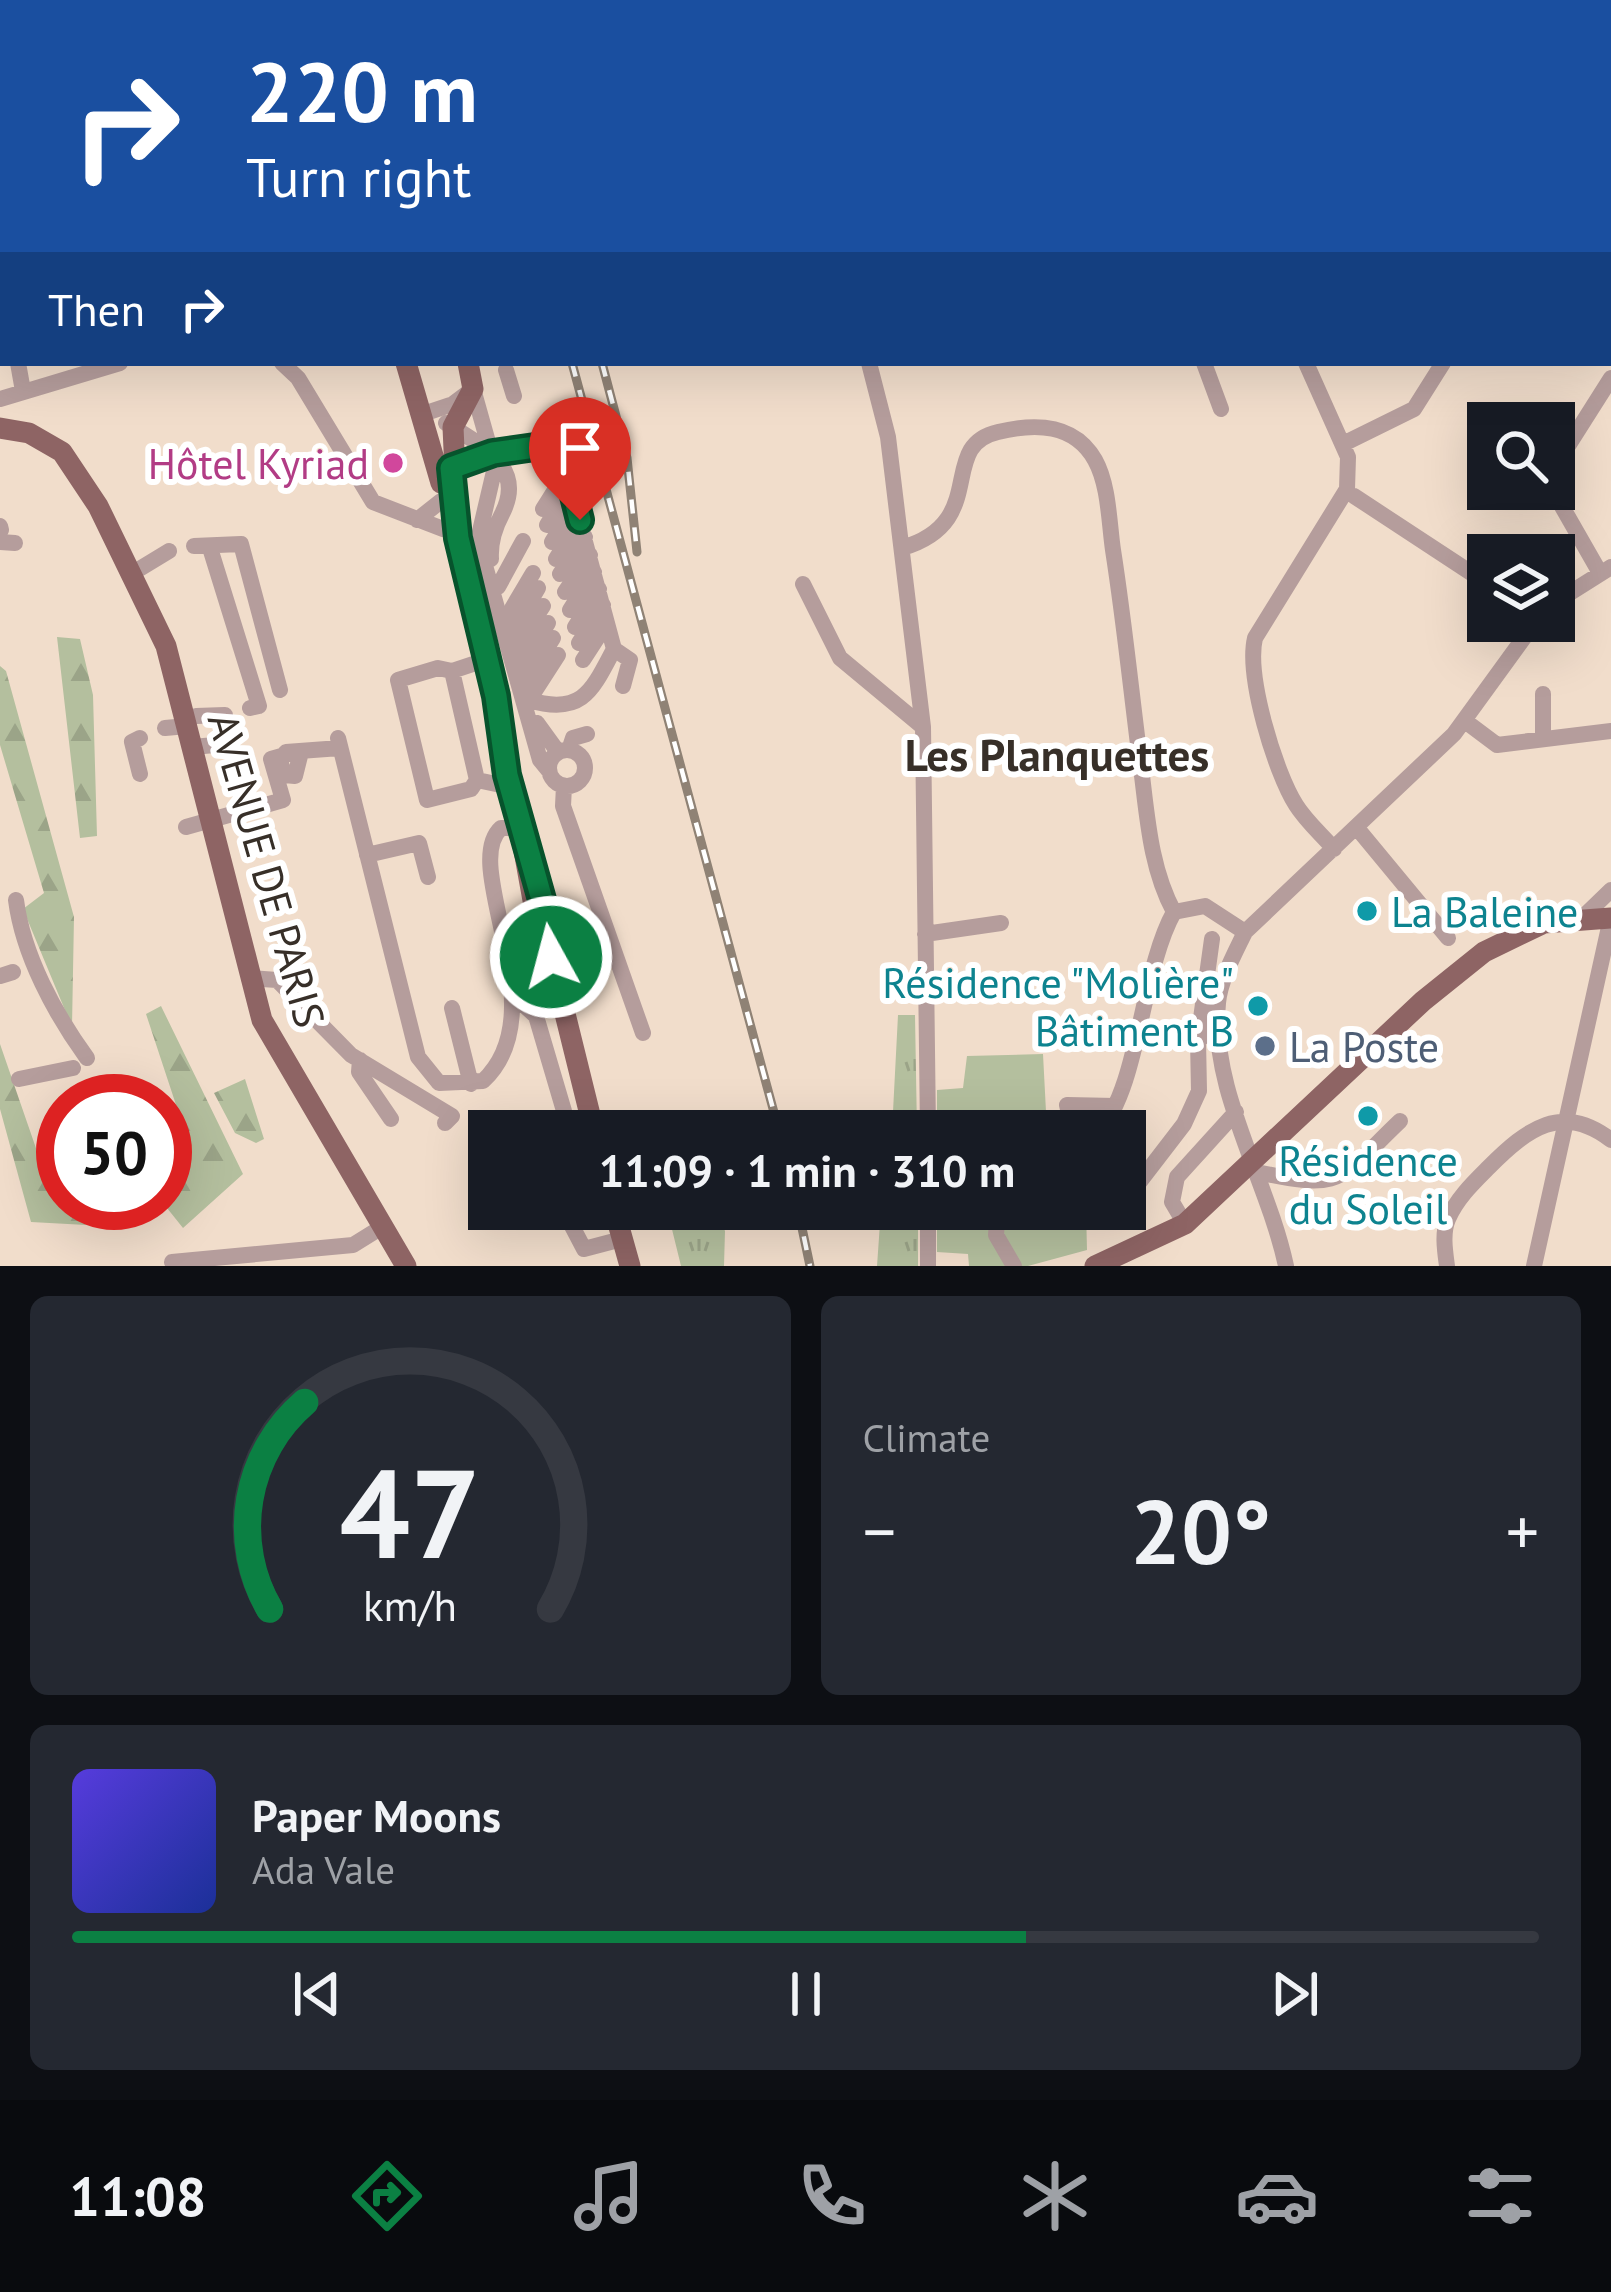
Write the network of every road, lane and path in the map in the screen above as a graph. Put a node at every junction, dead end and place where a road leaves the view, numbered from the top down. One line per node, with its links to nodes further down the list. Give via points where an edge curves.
1 (19, 366): 13 (street)
2 (101, 366): 13 (street)
3 (285, 366): 27 (street, via 373,502)
4 (407, 366): 16 (main road)
5 (469, 366): 12 (main road)
6 (870, 366): 29 (street)
7 (1205, 366): 17 (street)
8 (1307, 366): 21 (street)
9 (1441, 366): 21 (street, via 1414,409)
10 (506, 370): 14 (street)
11 (1611, 379): 20 (street)
12 (473, 389): 16 (street, via 453,404); 19 (main road); 22 (street)
13 (23, 392): 15 (street)
14 (514, 396)
15 (0, 399)
16 (424, 409): 19 (street); 25 (main road)
17 (1221, 409)
18 (0, 428): 49 (main road, AVENUE DE PARIS, via 46,441 82,475 153,627)
19 (453, 428): 22 (street); 23 (main road)
20 (1575, 435)
21 (1343, 444): 67 (street, via 1348,489 1252,650 1276,763 1296,805)
22 (496, 454): 23 (street); 31 (street, via 549,445 561,453); 39 (street, via 510,490 490,554); 56 (street, via 481,531 484,562 540,760)
23 (451, 468): 59 (main road)
24 (1354, 496): 33 (street)
25 (441, 501): 27 (street); 28 (main road)
26 (1566, 510): 34 (street)
27 (417, 520): 28 (street)
28 (443, 529): 41 (main road)
29 (902, 548): 48 (street); 72 (street, via 951,522 969,452 981,438 1047,425 1073,436 1096,462 1148,820 1161,888)
30 (169, 551): 32 (street)
31 (592, 562): 37 (street); 37 (street); 37 (street); 37 (street); 37 (street); 37 (street); 39 (street, via 582,698 554,707); 42 (street, via 630,660)
32 (141, 568)
33 (1467, 569)
34 (1605, 570): 36 (street)
35 (803, 584): 48 (street, via 840,658)
36 (1575, 589)
37 (565, 593)
38 (540, 597): 39 (street); 39 (street); 39 (street); 39 (street)
39 (514, 642): 55 (street, via 540,732)
40 (1521, 642): 47 (street)
41 (463, 668): 58 (street); 58 (street, via 398,680 427,800); 59 (main road)
42 (623, 686)
43 (280, 690): 45 (street, via 241,544 202,546 259,706)
44 (1544, 694): 52 (street)
45 (250, 708)
46 (226, 715): 49 (street)
47 (1466, 721): 52 (street, via 1497,746); 65 (street)
48 (923, 727): 77 (street)
49 (185, 729): 54 (street); 63 (main road, AVENUE DE PARIS)
50 (1611, 731): 52 (street)
51 (586, 734): 55 (street)
52 (1543, 737)
53 (140, 738): 57 (street, via 132,742)
54 (224, 741)
55 (564, 751): 56 (street); 60 (street, via 580,755 585,771)
56 (550, 771): 60 (street)
57 (140, 774)
58 (477, 780): 59 (street)
59 (508, 781): 66 (main road)
60 (564, 786): 84 (street, via 563,806)
61 (269, 804): 68 (street, via 283,800 271,759 292,752 300,756 295,776 284,775 280,760 286,752 339,743)
62 (243, 811): 63 (street)
63 (211, 818): 64 (street); 80 (main road, AVENUE DE PARIS)
64 (186, 827)
65 (1357, 828): 67 (street); 78 (street)
66 (521, 835): 81 (street, via 501,828 492,836 487,884); 91 (main road, via 544,900)
67 (1334, 849): 76 (street)
68 (367, 855): 69 (street, via 419,842); 88 (street, via 418,1057 439,1083)
69 (428, 878)
70 (1611, 890): 73 (street)
71 (16, 901): 87 (street, via 80,1063)
72 (1174, 911): 76 (street, via 1205,906); 89 (street, via 1157,942)
73 (1582, 918): 74 (main road); 101 (main road, via 1544,923 1484,952)
74 (1611, 918): 97 (street)
75 (1001, 922): 77 (street)
76 (1245, 932): 83 (street, via 1218,1000)
77 (925, 934): 92 (street)
78 (1448, 938)
79 (1212, 939): 85 (street)
80 (262, 981): 86 (street, via 277,980); 104 (main road, AVENUE DE PARIS, via 280,1059)
81 (514, 996): 88 (street, via 500,1063); 90 (street, via 536,1016)
82 (452, 1008): 88 (street)
83 (1219, 1026): 85 (street); 95 (street)
84 (644, 1033)
85 (1198, 1040): 102 (street, via 1199,1090)
86 (360, 1060): 96 (street, via 359,1072); 99 (street, via 452,1116)
87 (19, 1079)
88 (471, 1084)
89 (1115, 1106): 93 (street); 94 (street)
90 (564, 1110)
91 (589, 1110)
92 (928, 1110)
93 (1068, 1110)
94 (1112, 1110)
95 (1236, 1112): 101 (street); 103 (street, via 1177,1177 1172,1202)
96 (391, 1119)
97 (1565, 1120): 100 (street); 117 (street, via 1522,1135 1464,1191 1447,1222); 118 (street)
98 (1400, 1121): 101 (street, via 1343,1175 1315,1184)
99 (445, 1123)
100 (1611, 1141)
101 (1256, 1166): 103 (main road); 116 (street)
102 (1146, 1173)
103 (1185, 1224): 115 (main road)
104 (382, 1227): 110 (street, via 353,1244); 111 (main road, AVENUE DE PARIS)
105 (574, 1230): 109 (street, via 584,1249)
106 (620, 1230): 109 (main road)
107 (928, 1230): 113 (street)
108 (996, 1230): 114 (street)
109 (622, 1239): 112 (main road)
110 (172, 1262)
111 (406, 1266)
112 (630, 1266)
113 (928, 1266)
114 (1014, 1266)
115 (1095, 1266)
116 (1286, 1266)
117 (1447, 1266)
118 (1534, 1266)

